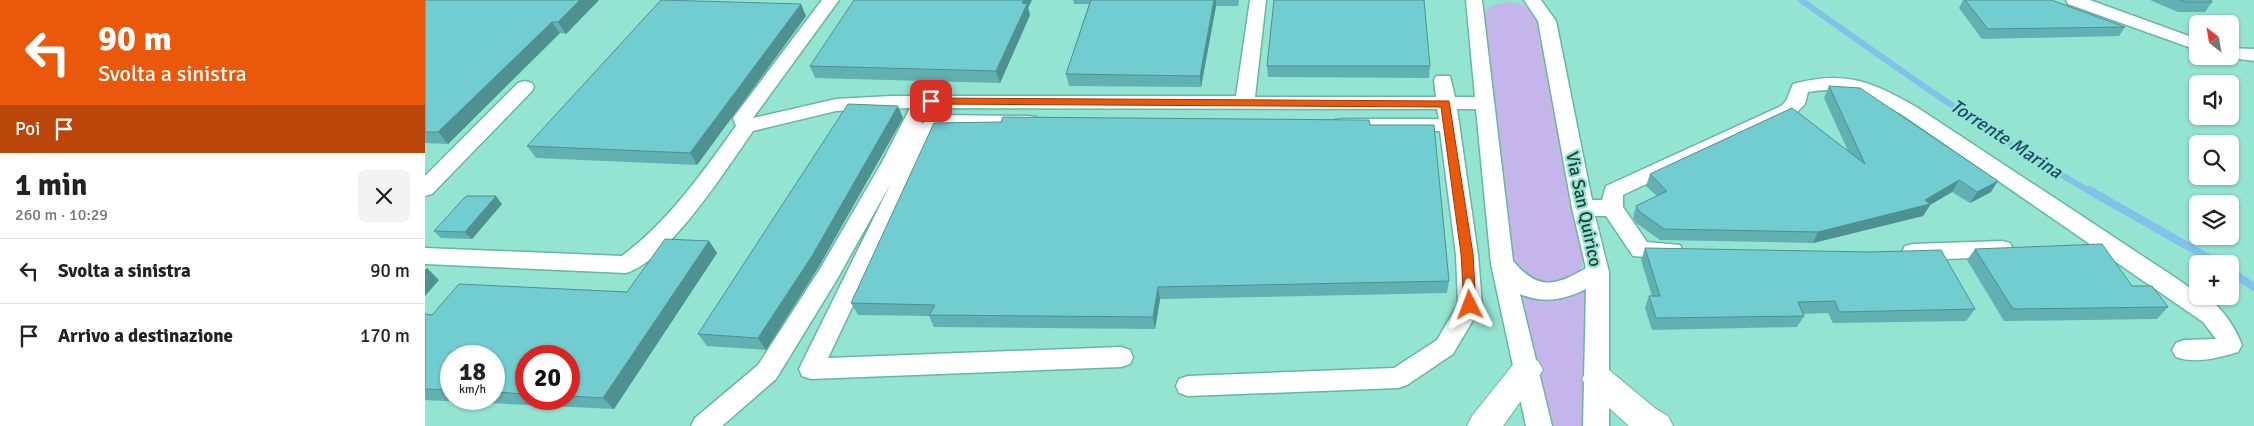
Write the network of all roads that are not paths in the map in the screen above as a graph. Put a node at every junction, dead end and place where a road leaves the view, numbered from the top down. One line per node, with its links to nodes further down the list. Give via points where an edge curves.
1 (831, 0): 17 (street, via 743,118)
2 (1258, 0): 12 (street)
3 (2075, 0): 6 (street)
4 (1531, 1): 19 (street, Via San Quirico, via 1547,21)
5 (1480, 4): 13 (street)
6 (2189, 42)
7 (2239, 54): 8 (street)
8 (2254, 55)
9 (1443, 80): 14 (street)
10 (525, 87): 18 (street)
11 (923, 102): 12 (street); 17 (street, via 836,105); 34 (street, via 828,275 767,372)
12 (1245, 103): 14 (street)
13 (1485, 103): 14 (street); 27 (street)
14 (1447, 114): 16 (street); 33 (street, via 1467,254 1470,305 1445,347 1398,378)
15 (1046, 122): 30 (street, via 939,121 927,129 811,369)
16 (1321, 124)
17 (746, 126): 26 (street, via 675,222 650,248 626,265)
18 (425, 189)
19 (1583, 208): 20 (street); 28 (street, Via San Quirico)
20 (1612, 208): 21 (street, via 1613,191 1788,110 1795,104 1800,88 1813,84 1854,86 1876,92 1911,112); 24 (street, via 1641,250)
21 (2111, 246): 22 (street); 29 (street, via 2211,316 2225,332 2230,345)
22 (2074, 247)
23 (2019, 249): 25 (street)
24 (1689, 251)
25 (1893, 253)
26 (425, 256)
27 (1502, 264): 28 (street, via 1525,286 1543,292 1559,292); 31 (street)
28 (1598, 272): 32 (street, Via San Quirico)
29 (2184, 350)
30 (1121, 358)
31 (1527, 370): 35 (highway); 36 (street)
32 (1598, 379): 37 (street, Via San Quirico); 38 (highway)
33 (1188, 386)
34 (704, 426)
35 (1484, 426)
36 (1539, 426)
37 (1596, 426)
38 (1656, 426)

